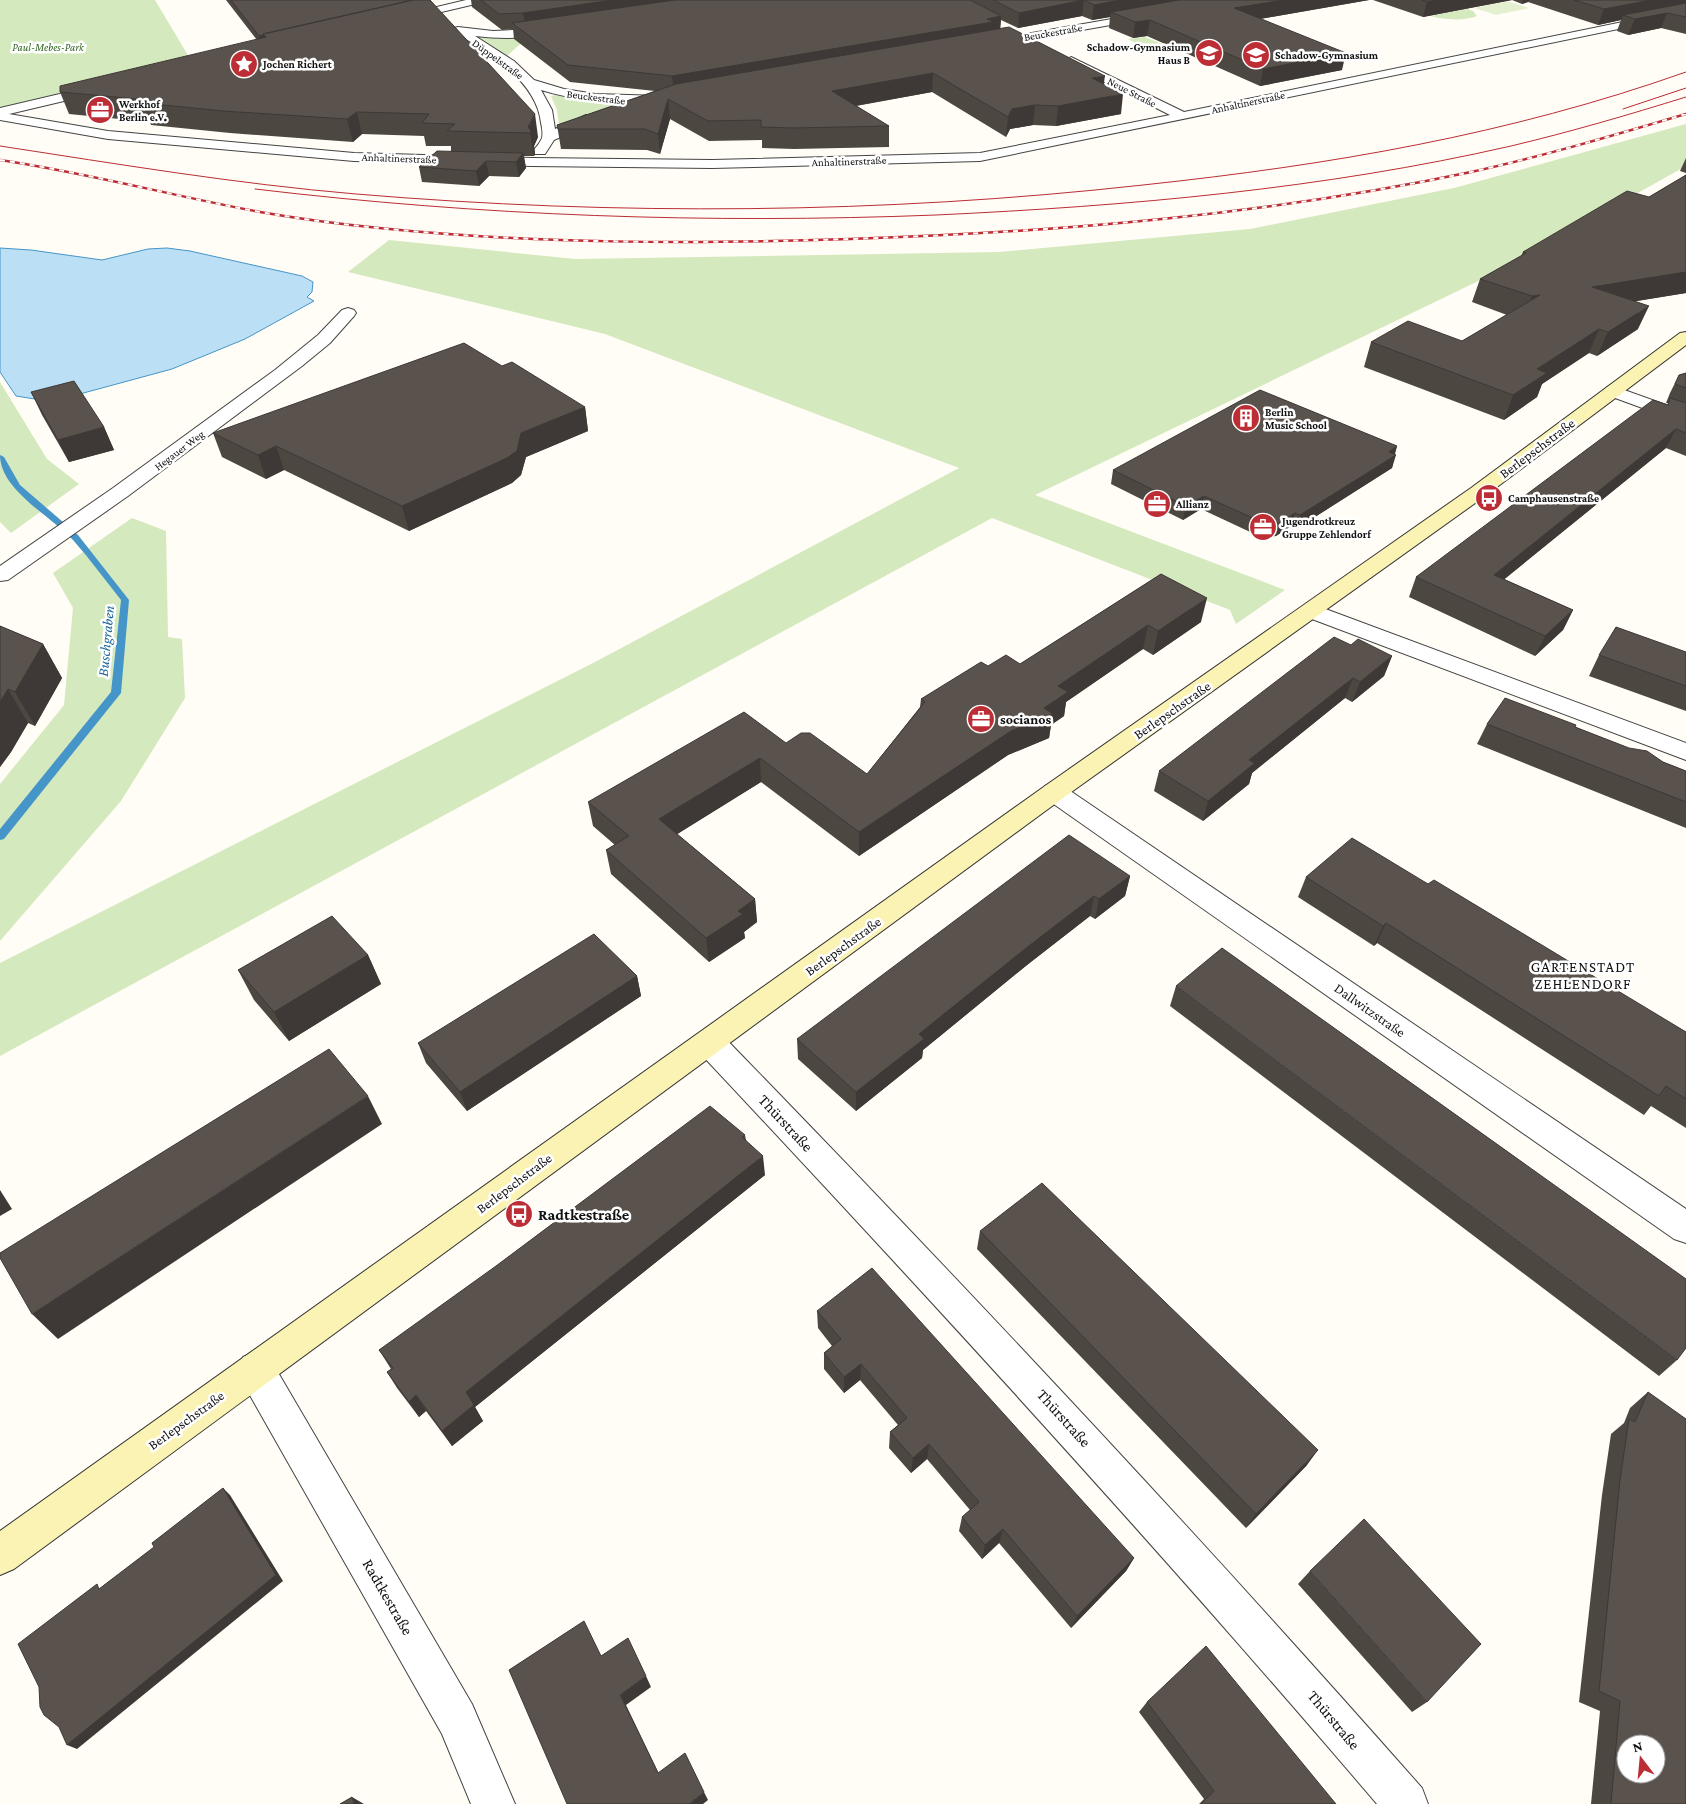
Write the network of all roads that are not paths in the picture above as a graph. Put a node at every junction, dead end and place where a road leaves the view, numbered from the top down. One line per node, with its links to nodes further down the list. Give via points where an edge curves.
1 (480, 0): 3 (street)
2 (422, 4): 3 (street, Düppelstraße)
3 (431, 11): 6 (street); 7 (street, Düppelstraße)
4 (1686, 12): 20 (street, Anhaltinerstraße)
5 (1158, 14): 9 (street, Beuckestraße)
6 (387, 22)
7 (451, 25): 10 (street, via 479,35 561,30); 15 (street, Düppelstraße)
8 (1007, 29): 9 (street)
9 (1024, 37): 11 (street, Beuckestraße); 12 (street)
10 (529, 44)
11 (983, 44)
12 (1041, 46)
13 (518, 52): 15 (street)
14 (1057, 54): 20 (street, Neue Straße)
15 (511, 66): 16 (street, Düppelstraße)
16 (532, 83): 21 (street, Düppelstraße, via 544,107); 21 (street, Beuckestraße, via 559,93 599,99 634,102 667,99 604,114)
17 (112, 86): 18 (street)
18 (0, 112)
19 (0, 116): 22 (street, Anhaltinerstraße, via 108,135 198,144 354,156)
20 (1181, 116): 22 (street, Anhaltinerstraße, via 980,156 762,164)
21 (549, 137): 22 (street)
22 (532, 162)
23 (348, 313): 27 (street, Hegauer Weg, via 296,362 96,511)
24 (1686, 337): 25 (street, Berlepschstraße)
25 (1613, 391): 26 (street); 28 (street, Berlepschstraße)
26 (1686, 418)
27 (0, 575)
28 (1312, 611): 29 (street); 30 (street, Berlepschstraße)
29 (1686, 752)
30 (1054, 792): 31 (street, Berlepschstraße); 32 (street, Dallwitzstraße)
31 (710, 1043): 33 (street, Berlepschstraße); 36 (street, Thürstraße, via 1043,1394 1294,1673)
32 (1686, 1228)
33 (256, 1370): 34 (street, Berlepschstraße); 35 (street, Radtkestraße, via 457,1719)
34 (0, 1555)
35 (493, 1804)
36 (1406, 1804)

